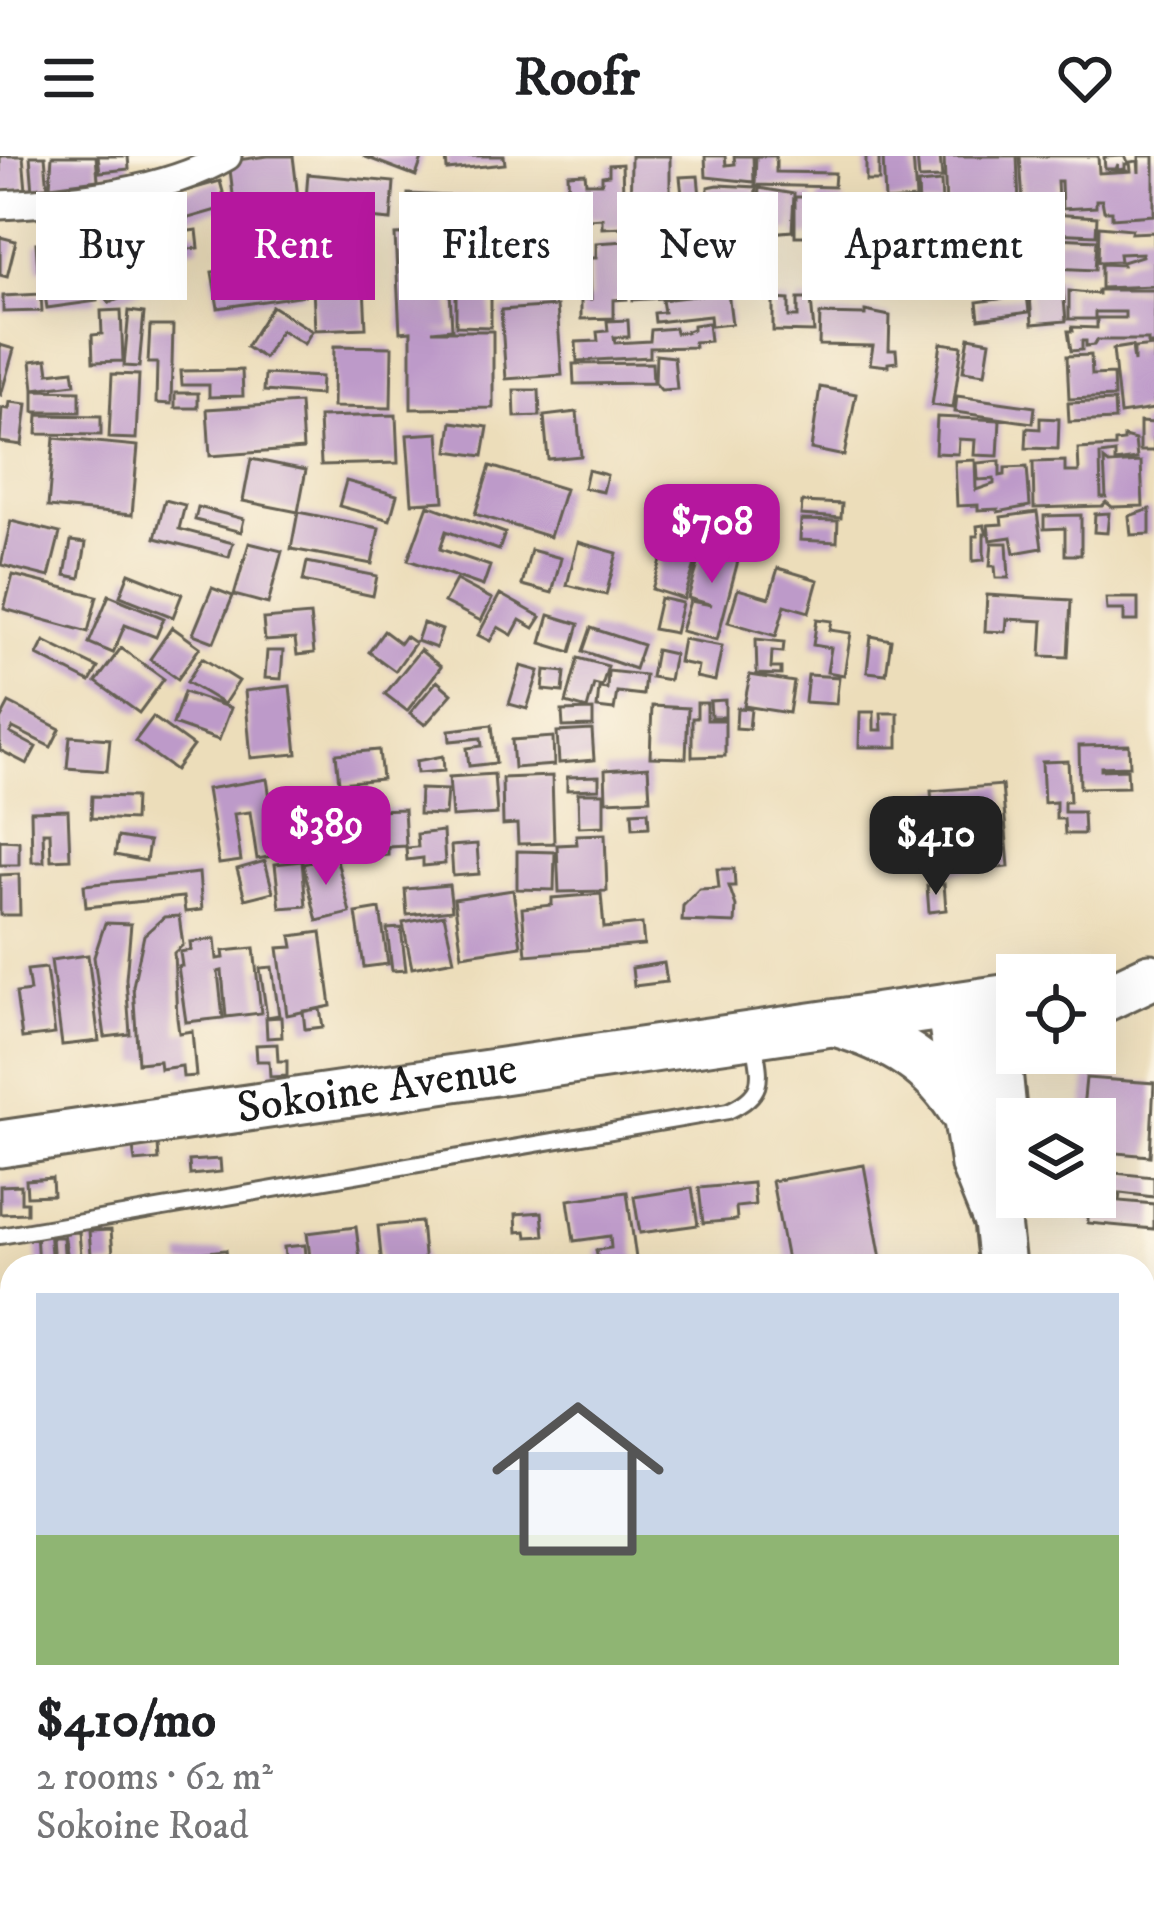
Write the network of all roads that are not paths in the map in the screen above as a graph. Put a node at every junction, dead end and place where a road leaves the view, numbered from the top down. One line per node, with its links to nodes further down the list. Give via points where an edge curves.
1 (227, 156): 2 (street, via 176,178)
2 (0, 205)
3 (1152, 977): 4 (main road); 5 (main road)
4 (1116, 982)
5 (1116, 993)
6 (986, 1001): 7 (main road, Sokoine Avenue); 10 (main road)
7 (835, 1023): 8 (main road, Sokoine Avenue); 10 (main road, via 913,1055)
8 (753, 1034): 11 (main road, Sokoine Avenue); 12 (lane, via 760,1081 750,1101 728,1111)
9 (1018, 1074): 10 (main road)
10 (985, 1114): 13 (main road, via 1008,1160)
11 (0, 1144)
12 (0, 1236)
13 (1000, 1244)

